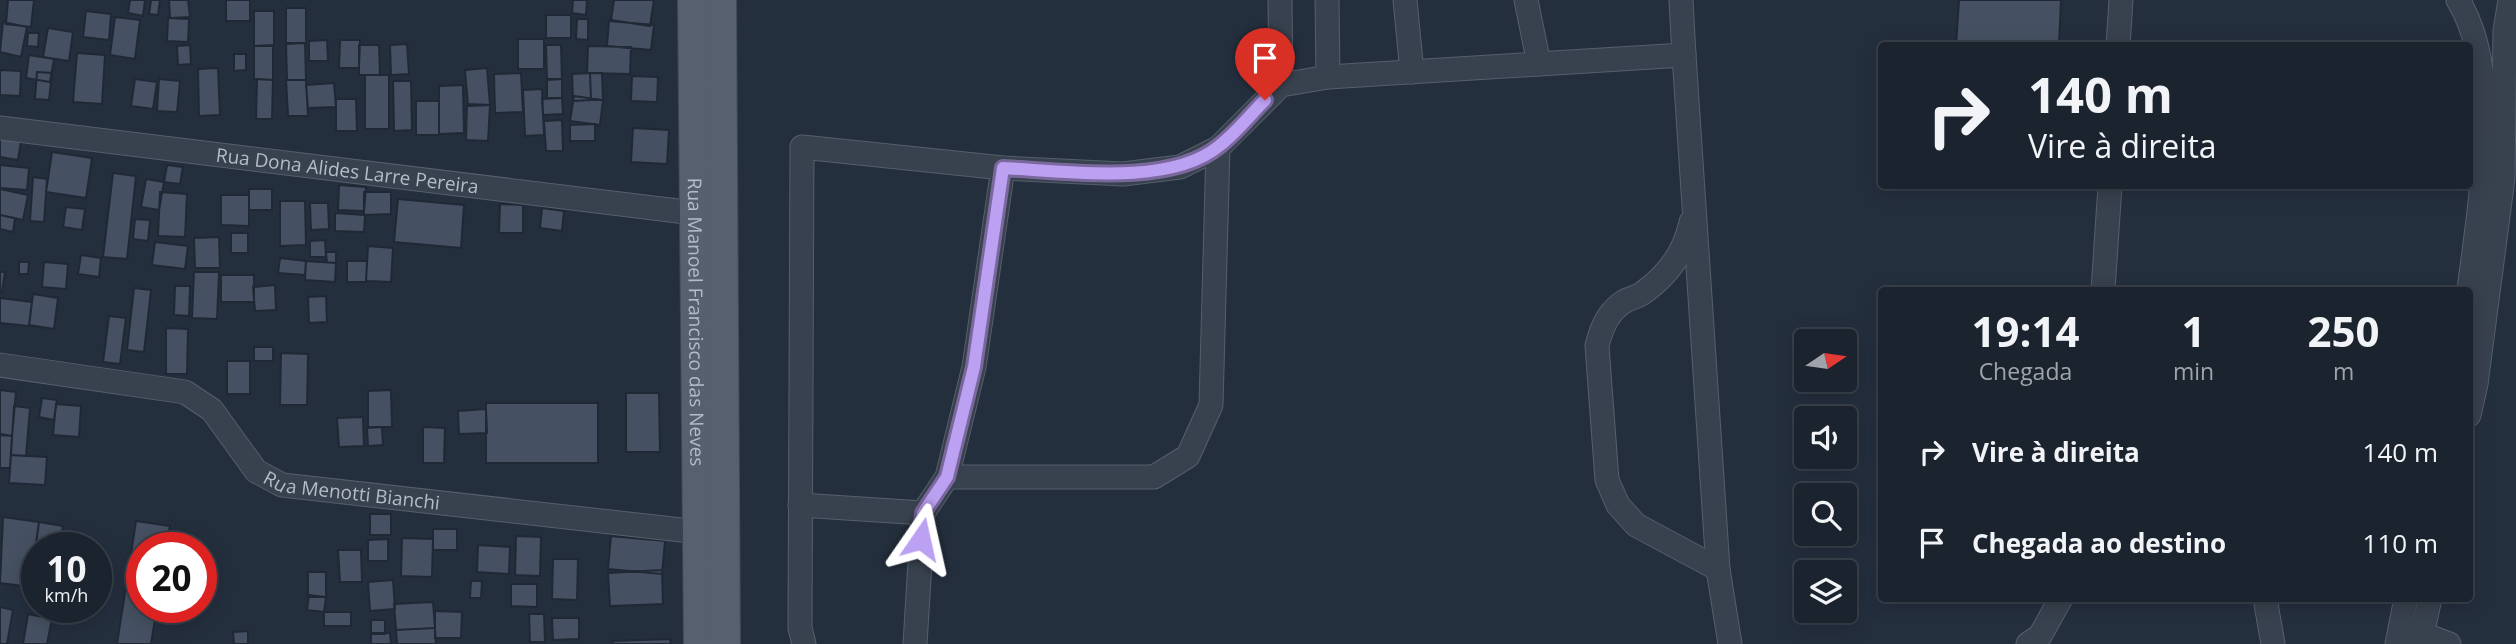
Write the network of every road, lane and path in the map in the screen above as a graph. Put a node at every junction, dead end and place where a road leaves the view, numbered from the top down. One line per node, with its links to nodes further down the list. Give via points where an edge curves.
1 (693, 0): 22 (main road, Rua Manoel Francisco das Neves)
2 (721, 0): 38 (main road, Rua Manoel Francisco das Neves)
3 (1280, 0): 16 (street)
4 (1327, 0): 15 (street)
5 (1405, 0): 14 (street)
6 (1526, 0): 13 (street)
7 (1681, 0): 12 (street)
8 (2121, 0): 11 (street)
9 (2458, 0): 24 (street, via 2478,45 2484,86 2482,176)
10 (2510, 0): 26 (street, via 2505,31 2503,178)
11 (2118, 42)
12 (1684, 55): 13 (street); 21 (street)
13 (1539, 64): 14 (street)
14 (1412, 72): 15 (street)
15 (1328, 77): 16 (street)
16 (1281, 85): 18 (street)
17 (0, 128): 22 (street, Rua Dona Alides Larre Pereira)
18 (1218, 148): 19 (street, via 1180,167 1123,174); 27 (street, via 1211,405 1188,456 1154,477)
19 (1003, 168): 27 (street, via 974,367); 28 (street, via 802,147)
20 (2110, 189): 23 (street)
21 (1695, 207): 31 (street); 31 (street, via 1687,241 1669,271 1610,314 1597,346 1607,480 1618,505 1636,525)
22 (694, 213): 30 (main road, Rua Manoel Francisco das Neves)
23 (2103, 287)
24 (2469, 287)
25 (0, 365): 30 (street, Rua Menotti Bianchi, via 185,392 212,410 256,471 282,485)
26 (2473, 397)
27 (947, 477): 29 (street)
28 (800, 505): 29 (street); 39 (street, via 800,628)
29 (923, 513): 40 (street)
30 (699, 532): 37 (main road, Rua Manoel Francisco das Neves)
31 (1718, 569): 41 (street)
32 (2059, 602): 42 (street, via 2040,636)
33 (2405, 602): 44 (street)
34 (2429, 602): 36 (street)
35 (2266, 604): 43 (street)
36 (2421, 639): 45 (street)
37 (699, 644)
38 (725, 644)
39 (804, 644)
40 (915, 644)
41 (1730, 644)
42 (2028, 644)
43 (2273, 644)
44 (2397, 644)
45 (2449, 644)

